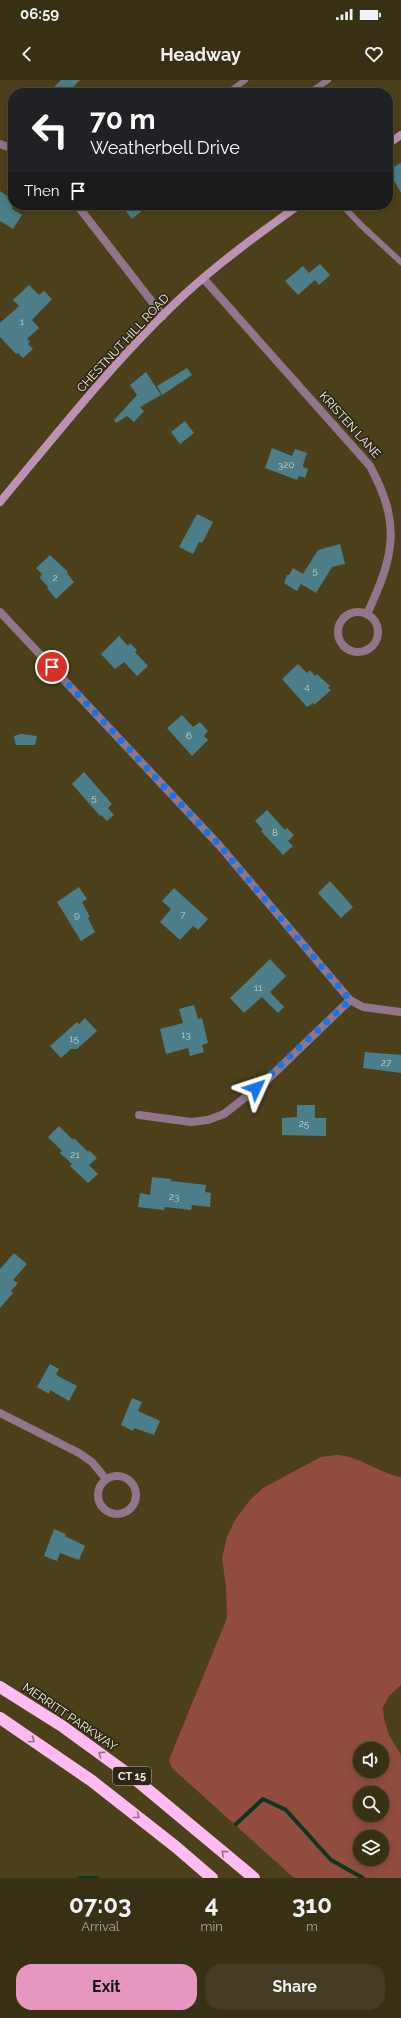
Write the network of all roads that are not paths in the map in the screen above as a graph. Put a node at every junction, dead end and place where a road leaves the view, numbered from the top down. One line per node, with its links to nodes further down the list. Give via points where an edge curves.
1 (246, 80): 3 (lane)
2 (328, 80): 4 (lane)
3 (235, 88)
4 (316, 88)
5 (81, 210): 10 (street)
6 (290, 210): 9 (main road, CHESTNUT HILL ROAD)
7 (347, 210): 8 (lane)
8 (401, 262)
9 (203, 278): 10 (main road, CHESTNUT HILL ROAD); 12 (street, KRISTEN LANE, via 383,480)
10 (163, 316): 11 (main road, CHESTNUT HILL ROAD, via 129,350)
11 (0, 502)
12 (396, 508)
13 (399, 534): 15 (street, via 398,546 391,565)
14 (0, 612): 16 (street, via 219,845)
15 (367, 614): 15 (street, via 353,612 339,627 340,641 350,650 357,652 370,648 378,637 376,623)
16 (350, 1000): 17 (street, via 364,1007); 18 (street, via 265,1082 224,1114 208,1120 191,1122)
17 (401, 1012)
18 (139, 1115)
19 (0, 1413): 20 (street, via 79,1453 92,1462)
20 (106, 1479): 20 (street, via 118,1476 130,1480 136,1492 134,1504 130,1509 118,1514 106,1511 102,1507 97,1495 98,1488)
21 (0, 1687): 24 (highway, MERRITT PARKWAY / CT 15, one-way to 21, via 135,1779 62,1726)
22 (0, 1718): 23 (highway, CT 15, one-way to 23, via 92,1781)
23 (212, 1878)
24 (254, 1878)

